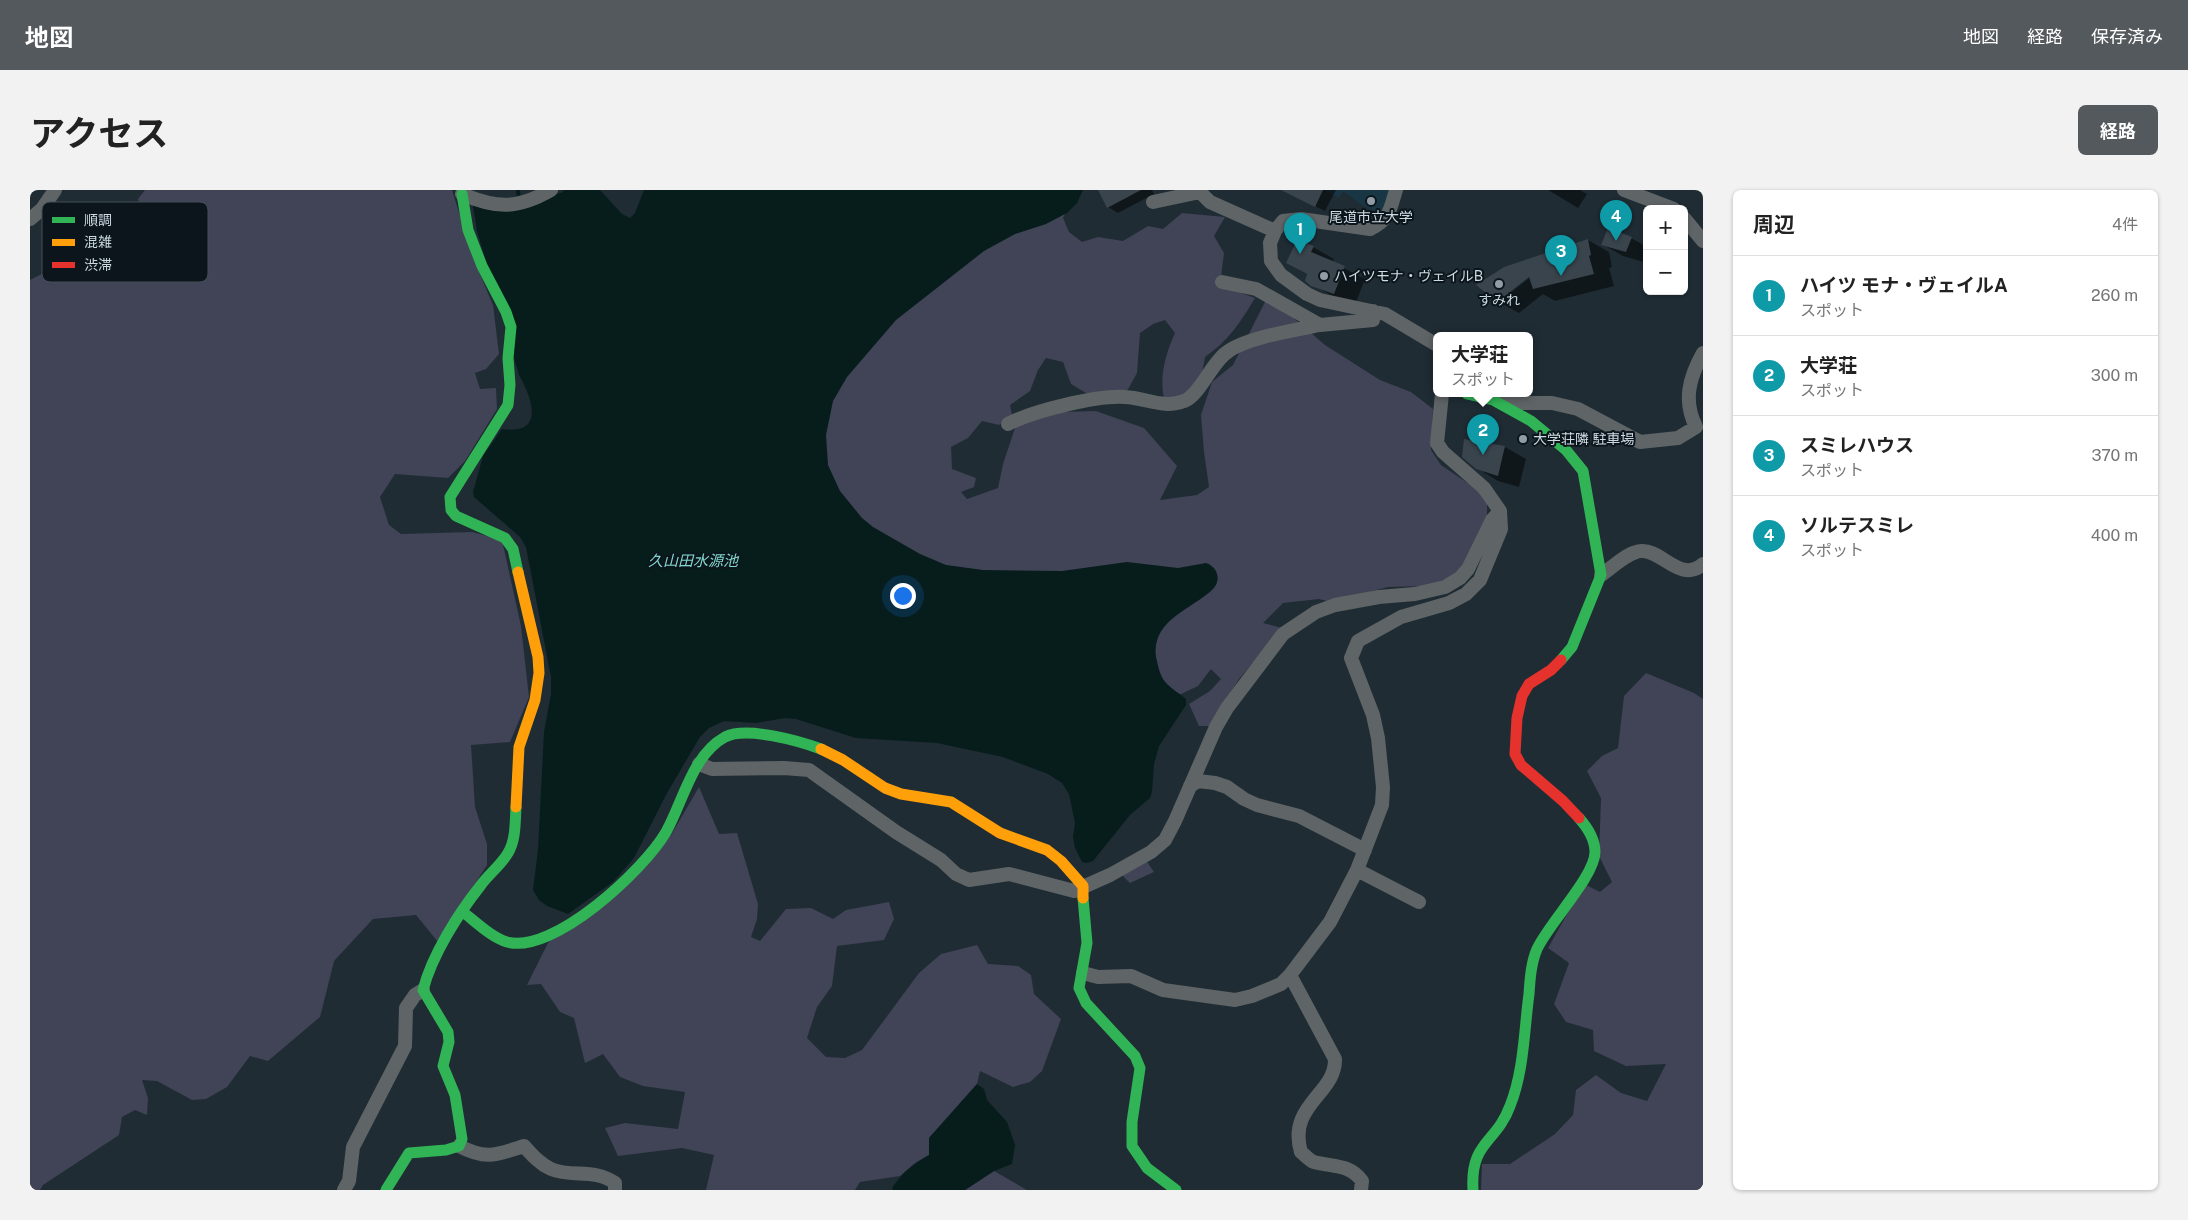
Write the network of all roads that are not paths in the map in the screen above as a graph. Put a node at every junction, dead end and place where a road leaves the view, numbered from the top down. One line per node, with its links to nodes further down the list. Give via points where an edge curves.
1 (55, 190): 6 (street)
2 (551, 190): 5 (street, via 532,201 514,206 486,203)
3 (1396, 190): 12 (street, via 1386,219 1370,228 1290,219 1279,224)
4 (1624, 190): 8 (street)
5 (465, 196): 33 (street, via 472,239 511,326 510,385 508,405 450,497 451,510 456,516 505,538 513,549 539,673 536,700 519,747 515,830 509,852)
6 (47, 202)
7 (1153, 202): 12 (street, via 1200,192 1210,202)
8 (1665, 205)
9 (42, 209): 10 (street)
10 (30, 219)
11 (1688, 223): 13 (street)
12 (1275, 231): 15 (street, via 1270,244 1271,261 1281,275 1320,300)
13 (1703, 241)
14 (1222, 282): 16 (street, via 1256,290)
15 (1373, 311): 16 (street, via 1373,320); 17 (street, via 1385,314)
16 (1320, 325): 22 (street, via 1235,346 1217,360 1187,401 1169,405 1126,396 1104,398 1026,415)
17 (1433, 343)
18 (1703, 353): 23 (street, via 1693,371 1689,392 1689,413)
19 (1442, 397): 24 (street, via 1437,443 1484,488)
20 (1480, 397): 21 (street)
21 (1493, 400): 23 (street, via 1552,403 1578,409 1640,442 1678,438); 26 (street, via 1525,418 1568,451 1583,471)
22 (1008, 424)
23 (1699, 429)
24 (1500, 511): 28 (street, via 1492,520 1468,569 1445,587 1335,605 1316,612 1282,634 1227,708); 29 (street, via 1501,529 1480,580 1466,594 1400,617 1358,641 1351,658 1378,738 1383,787 1382,805)
25 (1703, 564): 26 (street, via 1699,568 1673,567 1649,552 1641,551 1629,555)
26 (1601, 576): 43 (street, via 1572,647 1552,670 1529,684 1522,696 1517,718 1516,754 1521,765 1576,814 1595,847 1593,862 1537,951 1520,1080 1509,1110 1472,1162)
27 (698, 764): 31 (street, via 712,768 809,770 969,880 1009,874 1074,891); 31 (street, via 712,746 725,737 741,733 825,750 894,792 950,801 1001,833 1048,850); 33 (street, via 664,836 640,865 581,918 543,940 525,945 508,942)
28 (1190, 786): 29 (street, via 1198,781 1227,787 1257,805 1299,816); 31 (street, via 1165,840 1152,852)
29 (1365, 850): 30 (street)
30 (1357, 870): 32 (street); 35 (street, via 1330,922)
31 (1083, 886): 34 (street, via 1087,939)
32 (1420, 902)
33 (463, 912): 36 (street, via 428,971)
34 (1083, 973): 35 (street, via 1098,977 1131,976 1163,990 1235,1000 1281,984); 41 (street, via 1079,988 1086,1003 1129,1048 1140,1068 1132,1146 1147,1168)
35 (1290, 975): 42 (street, via 1335,1059 1336,1068 1303,1113 1298,1130 1300,1152 1313,1161 1356,1173 1362,1181)
36 (424, 990): 37 (street, via 448,1032 450,1042 443,1066 455,1095 462,1139); 38 (street, via 414,995 406,1008 405,1046 353,1147 349,1181)
37 (459, 1146): 39 (street, via 446,1152 409,1153); 40 (street, via 475,1154 491,1156 524,1146 535,1159 552,1169 604,1175 615,1183)
38 (344, 1190)
39 (386, 1190)
40 (615, 1190)
41 (1176, 1190)
42 (1361, 1190)
43 (1473, 1190)

